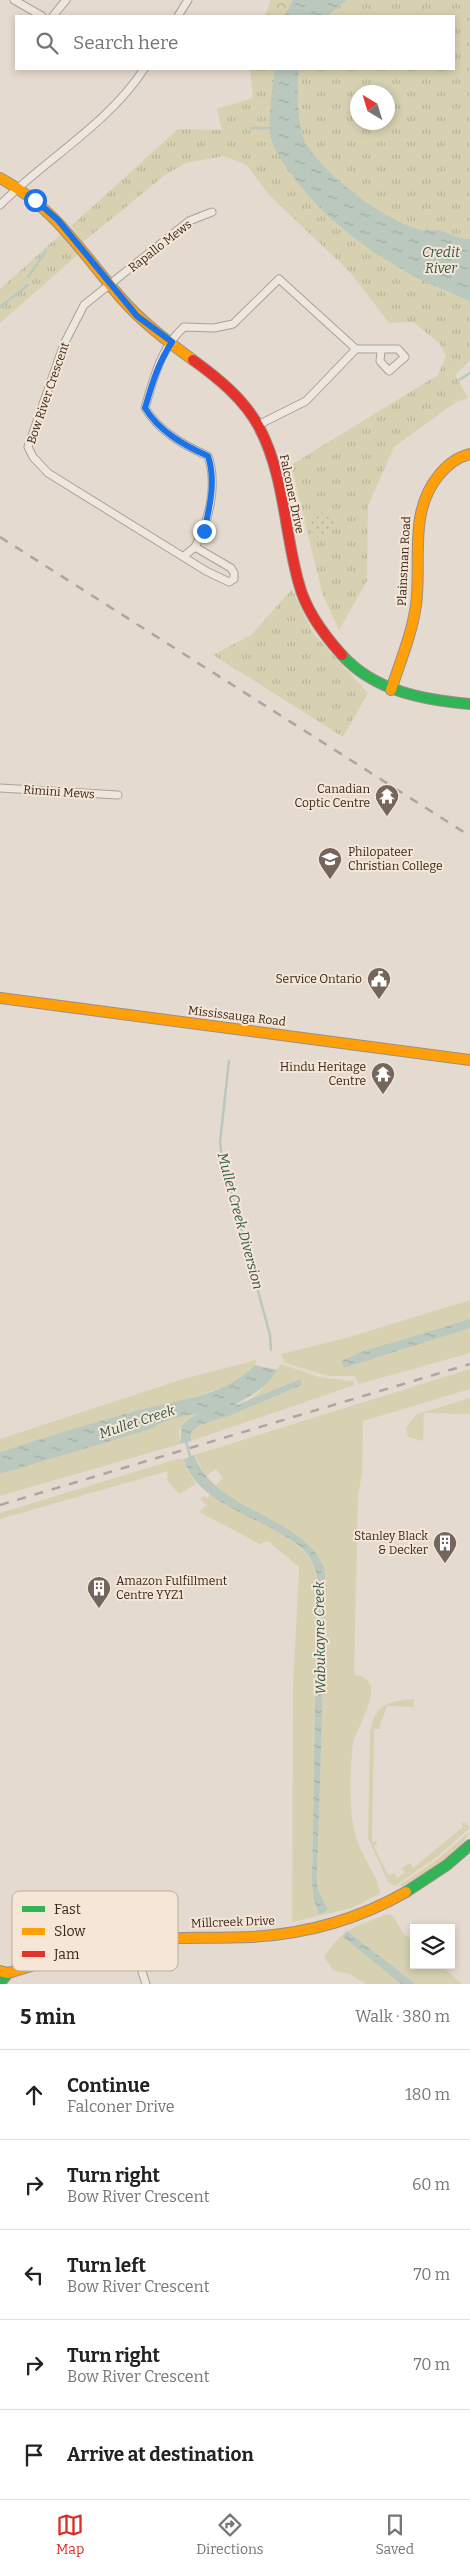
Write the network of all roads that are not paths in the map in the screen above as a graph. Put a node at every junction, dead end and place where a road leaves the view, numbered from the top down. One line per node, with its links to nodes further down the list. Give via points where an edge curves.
1 (14, 0): 4 (street)
2 (66, 0): 5 (street)
3 (188, 0): 6 (street)
4 (40, 15)
5 (54, 15)
6 (179, 15)
7 (143, 70): 9 (street, via 108,112)
8 (0, 178): 9 (street, Falconer Drive)
9 (18, 187): 10 (street); 12 (street, Falconer Drive, via 58,220)
10 (0, 205)
11 (212, 212): 12 (street, Rapallo Mews, via 189,221)
12 (111, 285): 13 (street, Falconer Drive, via 137,316); 19 (street, Bow River Crescent, via 84,305 77,315 28,447 32,457 48,473)
13 (172, 342): 14 (street, via 184,327 214,328 233,324 279,279); 16 (street, Falconer Drive, via 223,381); 18 (street, via 162,356 145,408 154,422 188,448 208,456 212,468 211,496 204,531)
14 (356, 349): 15 (street); 16 (street, via 306,401)
15 (382, 351)
16 (258, 425): 20 (street, Falconer Drive, via 276,472 294,564 306,605 341,656 373,681)
17 (470, 454): 20 (street, Plainsman Road, via 449,464 433,479 424,494 419,510 416,605)
18 (195, 547): 19 (street); 19 (street, Bow River Crescent, via 231,568 234,579 229,582 222,580)
19 (184, 556)
20 (391, 690): 21 (street, Falconer Drive, via 432,702)
21 (470, 704)
22 (0, 788): 23 (street, Rimini Mews)
23 (118, 795)
24 (0, 998): 25 (street, Mississauga Road)
25 (470, 1060)
26 (470, 1845): 27 (street, Millcreek Drive, via 412,1890 370,1911 331,1924 251,1937)
27 (178, 1937)
28 (142, 1971): 31 (street)
29 (4, 1972): 30 (street, Millcreek Drive)
30 (0, 1983)
31 (146, 1984)

